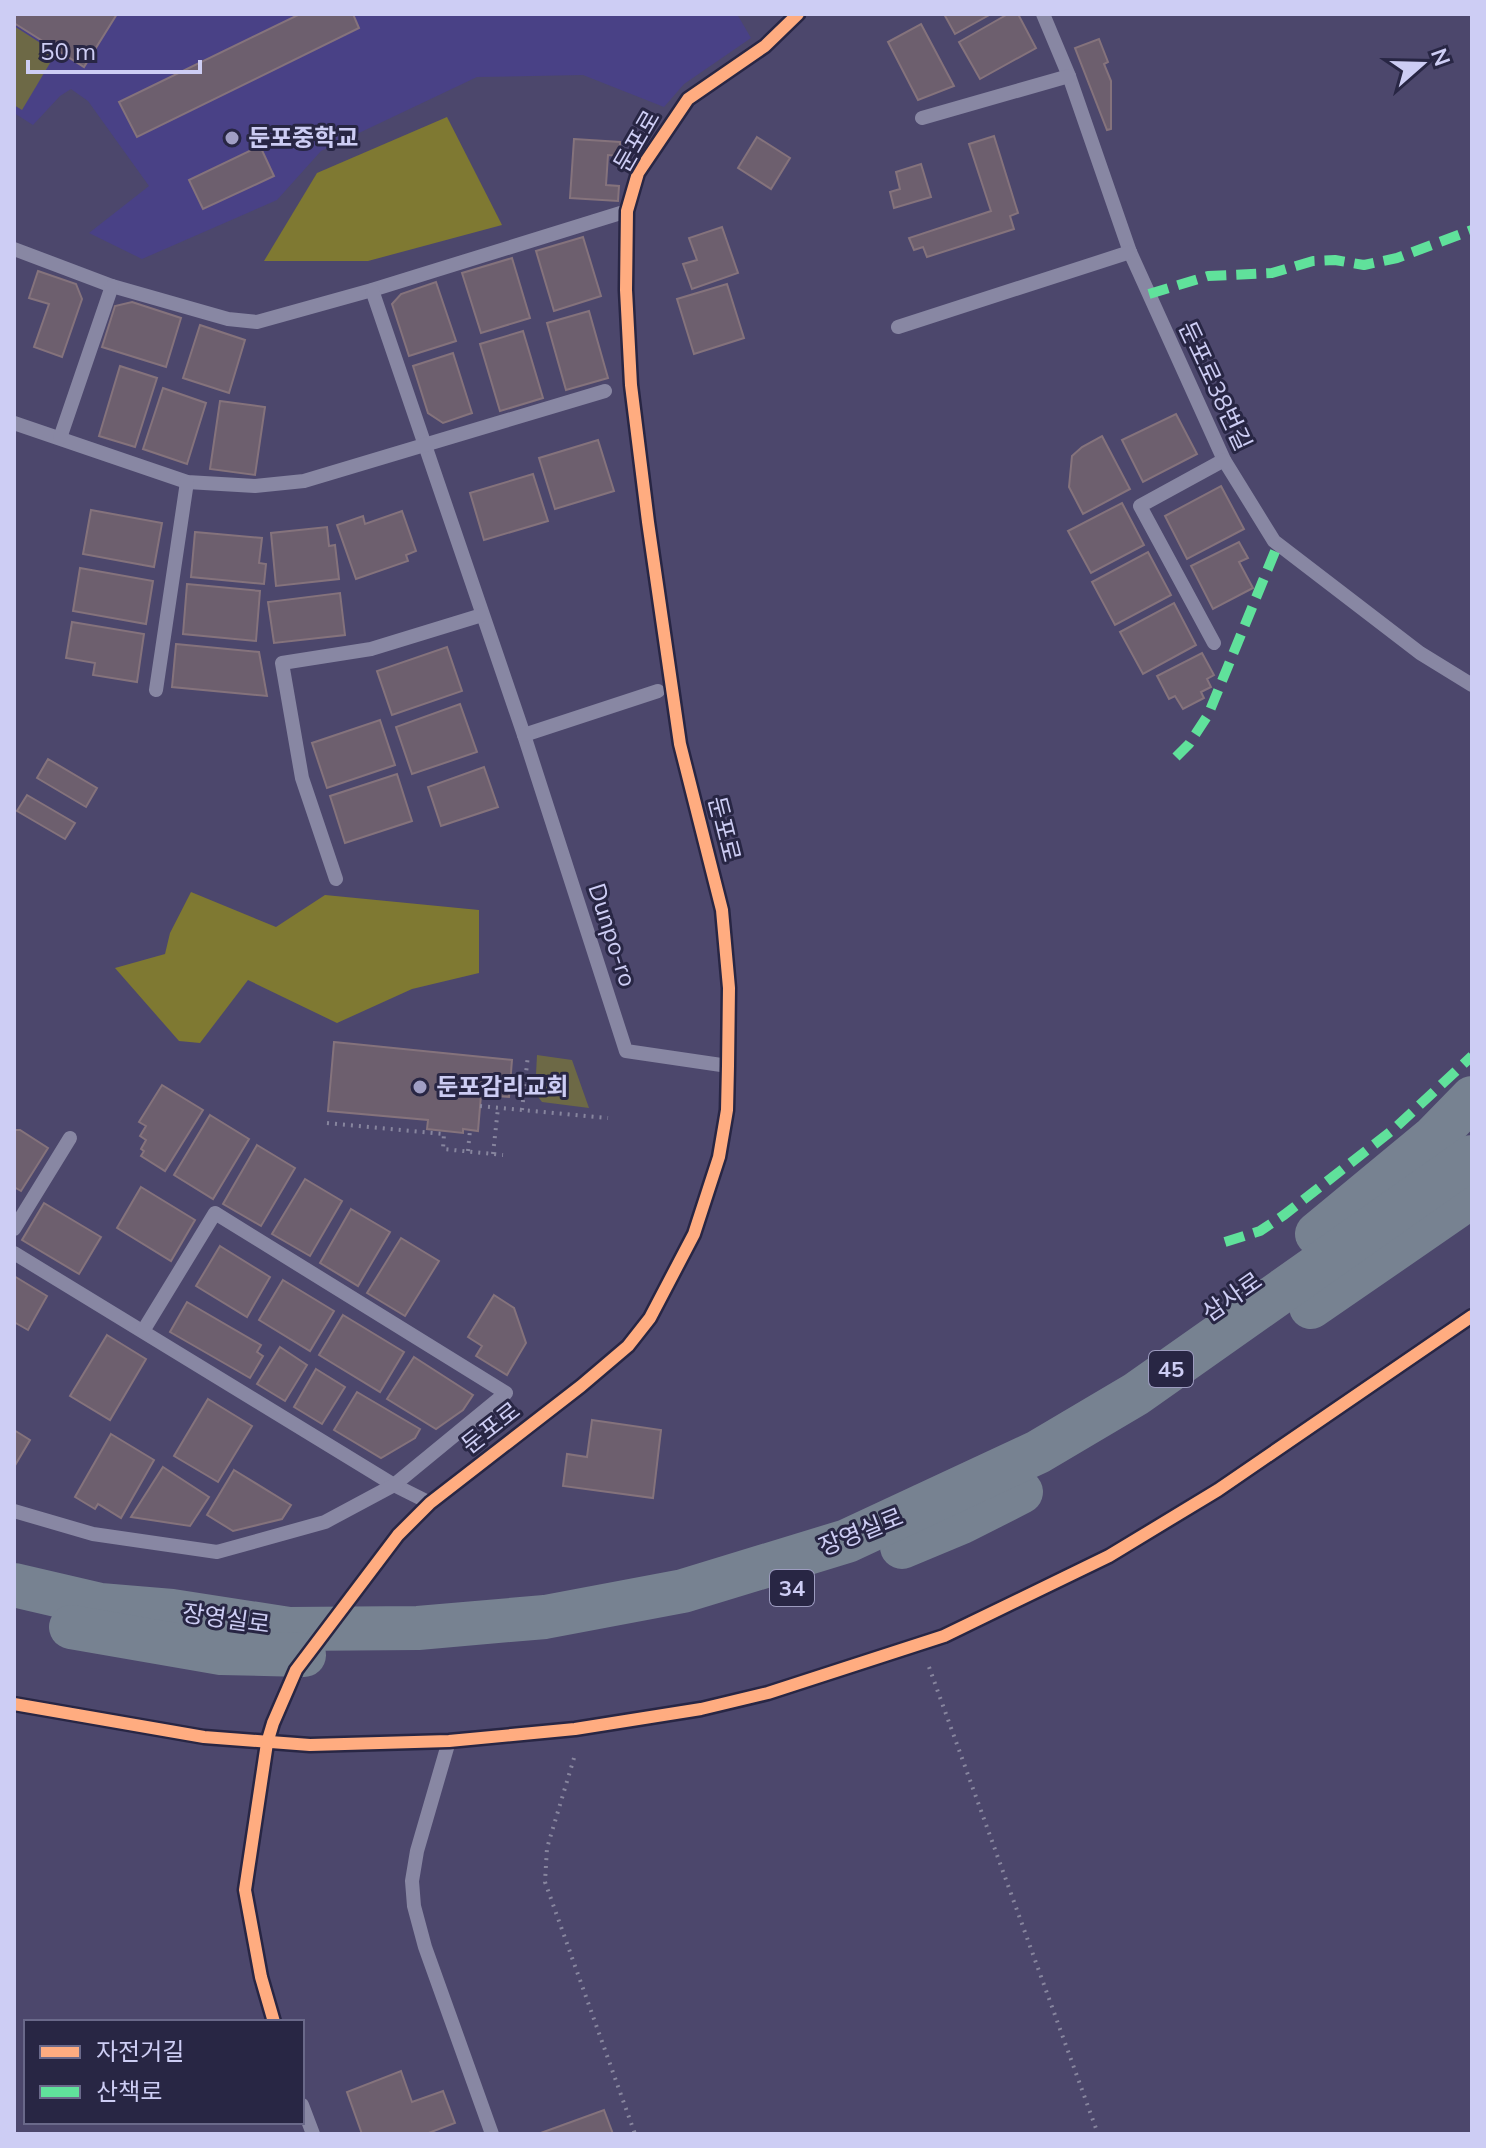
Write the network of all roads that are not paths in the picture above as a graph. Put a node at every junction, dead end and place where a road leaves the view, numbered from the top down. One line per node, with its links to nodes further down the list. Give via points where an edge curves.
1 (798, 14): 5 (street, 둔포로, via 765,46 688,99 638,173)
2 (1043, 14): 3 (street, 둔포로38번길)
3 (1069, 76): 4 (street); 7 (street, 둔포로38번길)
4 (922, 118)
5 (627, 211): 9 (street); 24 (street, 둔포로, via 631,385 680,744 722,910)
6 (14, 249): 8 (street)
7 (1130, 252): 10 (street); 15 (street, 둔포로38번길)
8 (112, 286): 9 (street, via 228,319 257,322); 13 (street)
9 (372, 290): 14 (street, Dunpo-ro)
10 (898, 327)
11 (605, 391): 14 (street)
12 (14, 423): 13 (street)
13 (60, 438): 16 (street)
14 (424, 446): 16 (street, via 304,481 255,486); 17 (street, Dunpo-ro)
15 (1224, 460): 18 (street, via 1140,506); 19 (street, 둔포로38번길, via 1274,541 1420,653)
16 (187, 482): 20 (street)
17 (482, 615): 22 (street, Dunpo-ro); 23 (street, via 371,649 282,663 302,778)
18 (1214, 643)
19 (1472, 685)
20 (156, 690)
21 (658, 691): 22 (street)
22 (524, 735): 24 (street, Dunpo-ro, via 626,1051)
23 (336, 879)
24 (728, 1066): 34 (street, 둔포로, via 719,1157 694,1234 650,1318 628,1346 581,1386)
25 (1472, 1098): 36 (highway, 삼사로 / 34, via 1433,1138 1279,1265 1117,1377)
26 (70, 1138): 29 (street)
27 (1472, 1157): 36 (highway, 장영실로 / 45, via 1136,1394 1038,1452)
28 (1472, 1196): 40 (highway, 장영실로 / 34, via 1156,1415 1060,1473 962,1522 764,1598 594,1638 430,1657 221,1653)
29 (14, 1229)
30 (14, 1253): 32 (street)
31 (1472, 1316): 42 (street, via 1218,1490 1109,1556 944,1636 701,1709)
32 (143, 1331): 33 (street); 33 (street, via 215,1213 506,1393)
33 (394, 1485): 34 (street); 35 (street, via 325,1522 217,1552 93,1534)
34 (430, 1503): 43 (street, 둔포로, via 398,1535 296,1670)
35 (14, 1511)
36 (847, 1541): 39 (highway, 장영실로 / 34, via 683,1591 545,1617 289,1629)
37 (14, 1571): 39 (highway)
38 (14, 1585): 39 (highway, 장영실로 / 34)
39 (100, 1605)
40 (14, 1616)
41 (14, 1704): 43 (street)
42 (449, 1741): 43 (street); 47 (street, via 417,1851 414,1906)
43 (267, 1743): 44 (street, 둔포로, via 245,1890)
44 (273, 2020)
45 (304, 2110): 46 (street)
46 (313, 2134)
47 (492, 2134)

